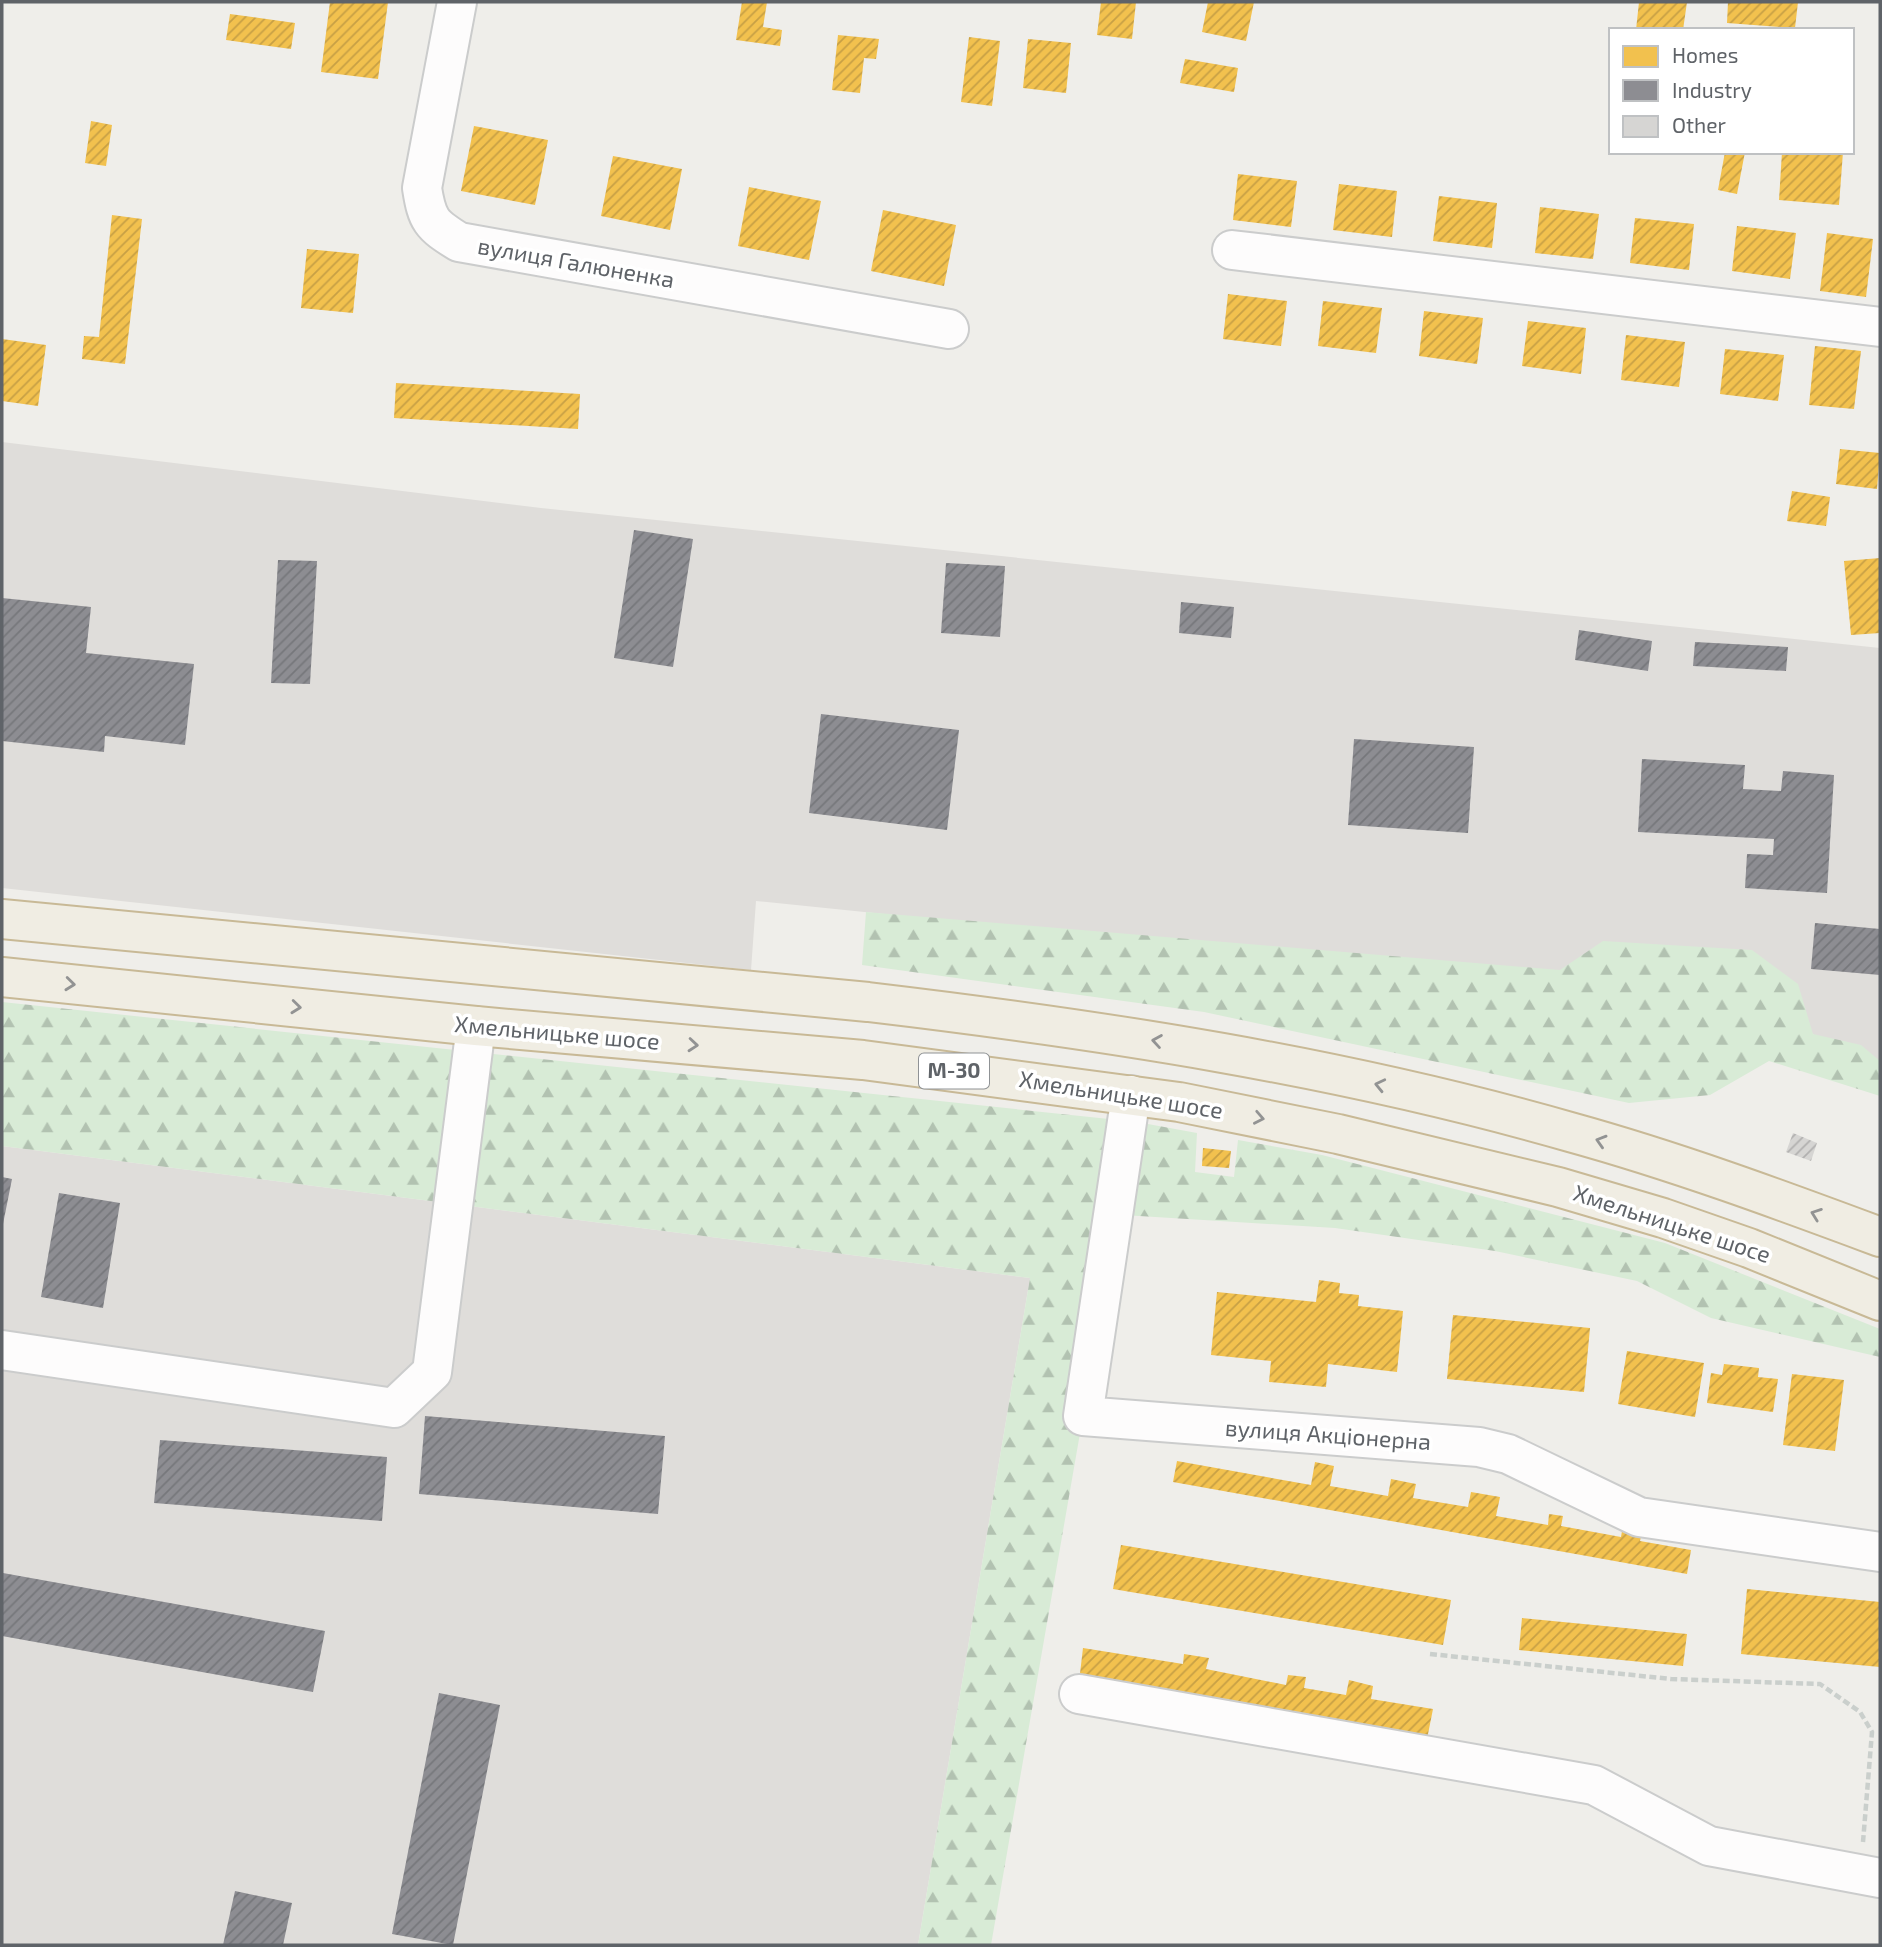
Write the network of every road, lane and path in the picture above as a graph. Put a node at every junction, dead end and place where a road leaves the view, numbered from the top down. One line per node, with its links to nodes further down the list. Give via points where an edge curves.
1 (457, 2): 4 (street, вулиця Галюненка, via 422,188 435,228 459,242)
2 (1232, 250): 3 (street)
3 (1880, 327)
4 (949, 329)
5 (2, 919): 9 (highway, one-way to 5, via 1569,1131 1350,1078 1189,1046 867,1002)
6 (2, 977): 7 (highway, Хмельницьке шосе / М-30, one-way to 7)
7 (476, 1026): 8 (highway, Хмельницьке шосе / М-30, one-way to 8, via 863,1060); 11 (street, via 432,1372 394,1408)
8 (1131, 1095): 10 (highway, Хмельницьке шосе / М-30, one-way to 10, via 1338,1134 1558,1187 1749,1248); 12 (street, вулиця Акціонерна, via 1083,1416 1479,1447 1508,1454 1639,1517)
9 (1880, 1237)
10 (1880, 1301)
11 (2, 1350)
12 (1880, 1552)
13 (1430, 1654): 15 (path, via 1671,1679 1821,1684 1860,1712 1872,1732)
14 (1079, 1694): 15 (street, via 1594,1785 1709,1846)
15 (1870, 1877)

